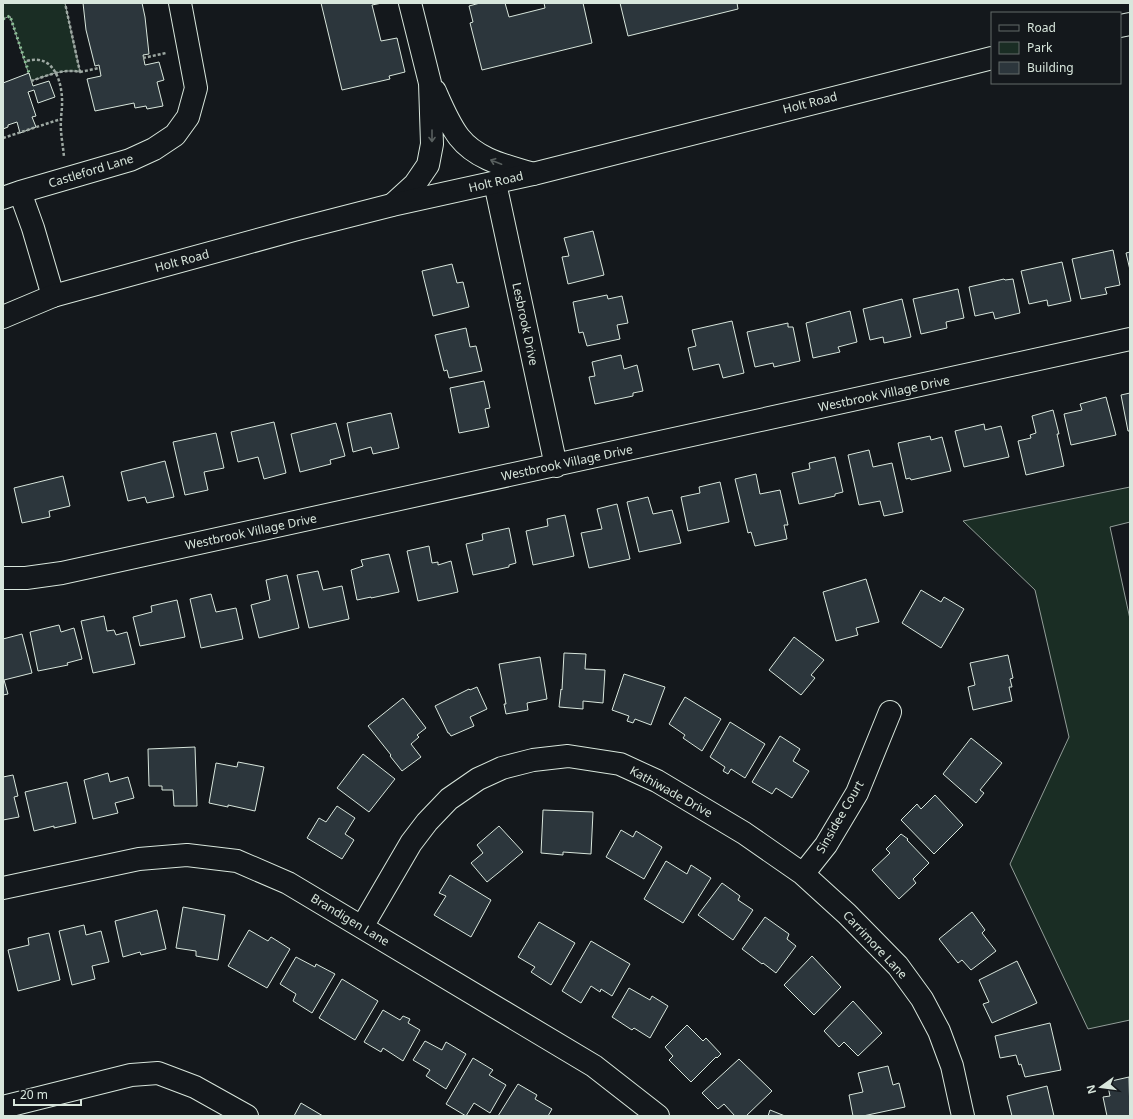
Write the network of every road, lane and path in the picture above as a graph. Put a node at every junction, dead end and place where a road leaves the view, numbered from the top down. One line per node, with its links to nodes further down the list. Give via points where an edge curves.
1 (65, 3): 7 (path)
2 (180, 3): 14 (street, Castleford Lane, via 196,88 188,117 175,135 154,149 125,162)
3 (410, 3): 10 (street)
4 (991, 58): 13 (street, Holt Road)
5 (27, 61): 8 (path, via 43,59 51,65)
6 (99, 68): 7 (path)
7 (80, 72): 8 (path)
8 (55, 73): 9 (path); 11 (path, via 62,93)
9 (31, 81)
10 (430, 83): 13 (street, one-way to 10, via 493,162 471,149 459,137); 17 (street, one-way to 17, via 432,144 428,165 415,184)
11 (61, 120): 12 (path); 14 (path)
12 (3, 138)
13 (533, 174): 15 (street, Holt Road)
14 (66, 179): 16 (street, Castleford Lane)
15 (495, 183): 17 (street, Holt Road); 21 (street, Lesbrook Drive)
16 (11, 195): 18 (street, Castleford Lane, via 37,241)
17 (392, 205): 18 (street, Holt Road)
18 (53, 296): 19 (street, Holt Road)
19 (3, 317)
20 (1130, 339): 21 (street, Westbrook Village Drive)
21 (556, 466): 22 (street, Westbrook Village Drive, via 62,573)
22 (3, 578)
23 (890, 712): 24 (street, Sinsidee Court, via 857,793 826,845)
24 (803, 874): 26 (street, Kathiwade Drive, via 744,833 657,781 620,764 568,756 533,760 502,768 478,779 449,799 426,822 411,843); 30 (street, Carrimore Lane, via 898,966 922,999 939,1031 952,1066)
25 (3, 888): 26 (street, Brandigen Lane, via 139,859 187,855 237,861 288,883)
26 (362, 927): 29 (street, Brandigen Lane, via 594,1066)
27 (3, 1107): 28 (street, via 131,1075 158,1073 195,1087)
28 (247, 1116)
29 (658, 1116)
30 (963, 1116)

